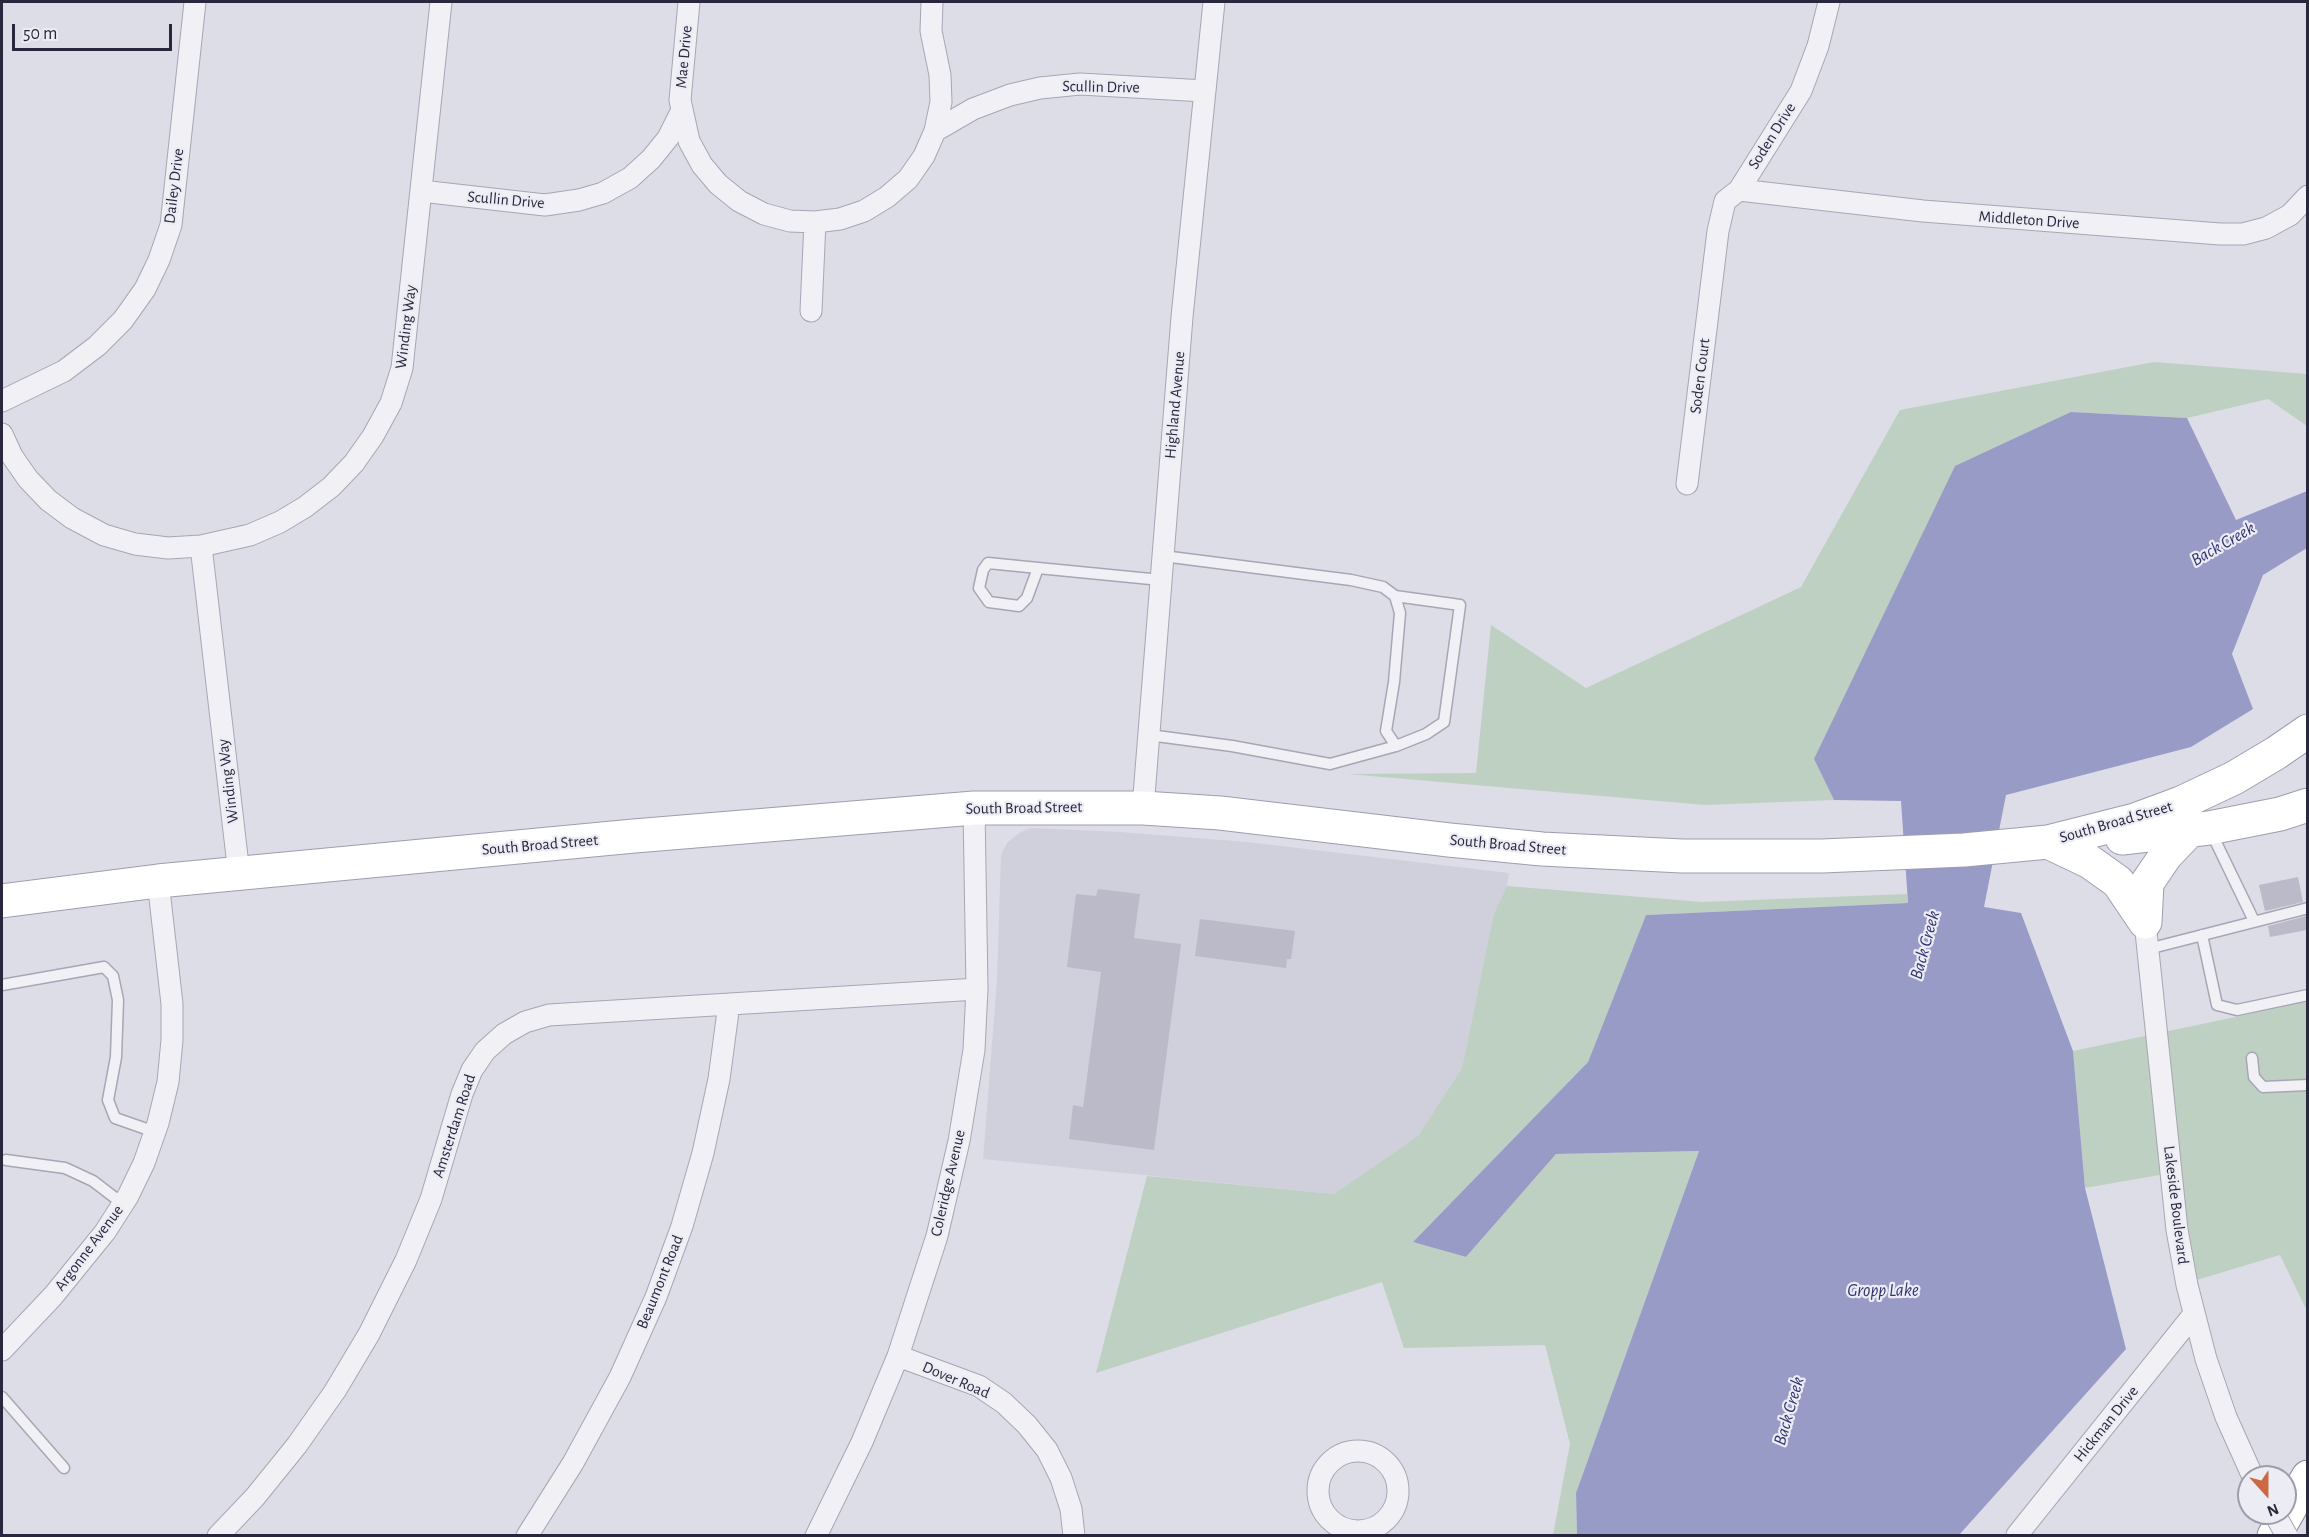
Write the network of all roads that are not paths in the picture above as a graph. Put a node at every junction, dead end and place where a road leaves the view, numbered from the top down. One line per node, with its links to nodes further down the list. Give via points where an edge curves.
1 (195, 2): 16 (street, Dailey Drive, via 171,225 145,290 97,346 64,371)
2 (441, 2): 11 (street, Winding Way)
3 (689, 2): 8 (street, Mae Drive)
4 (932, 2): 9 (street, via 931,31 941,102)
5 (1214, 2): 7 (street, Highland Avenue)
6 (1829, 2): 10 (street, Soden Drive, via 1801,91)
7 (1205, 91): 9 (street, Scullin Drive, via 1080,84 1040,88 973,109); 20 (street, Highland Avenue)
8 (681, 112): 11 (street, Scullin Drive, via 668,138 651,159 630,178 603,193 545,204); 13 (street, via 689,141 702,165 725,190 764,214)
9 (935, 131): 13 (street, via 924,156 887,197 840,219)
10 (1739, 190): 12 (street, Middleton Drive, via 1923,212 2232,234 2266,228 2290,215); 14 (street, Soden Drive, via 1725,201)
11 (421, 191): 19 (street, Winding Way, via 402,368 391,403 374,436 331,487 305,507 250,535)
12 (2307, 196)
13 (815, 222): 15 (street)
14 (1713, 267): 18 (street, Soden Court)
15 (812, 311)
16 (2, 401)
17 (2, 434): 19 (street, Winding Way, via 28,479 72,518 104,535 135,544)
18 (1687, 484)
19 (201, 546): 32 (street, Winding Way)
20 (1163, 556): 22 (street, Highland Avenue); 23 (lane, via 1351,580 1383,586)
21 (1038, 568): 21 (lane, via 988,563 980,588 989,602 1019,606 1027,598); 22 (lane)
22 (1161, 580): 25 (street, Highland Avenue)
23 (1395, 596): 26 (lane, via 1400,614 1386,731); 26 (lane, via 1460,605 1444,722)
24 (2307, 731): 31 (main road, South Broad Street, via 2234,778 2181,803 2135,820)
25 (1149, 735): 26 (lane, via 1330,764); 28 (street, Highland Avenue)
26 (1396, 746)
27 (974, 808): 28 (main road, South Broad Street); 32 (main road, South Broad Street); 40 (street, Coleridge Avenue)
28 (1143, 808): 31 (main road, South Broad Street, via 1278,818 1542,849 1682,856 1876,854)
29 (2298, 809): 30 (main road, South Broad Street)
30 (2200, 829): 31 (main road, South Broad Street); 36 (lane); 37 (main road, via 2166,855 2147,883)
31 (2039, 843): 37 (main road, via 2090,862 2118,882)
32 (239, 874): 33 (main road, South Broad Street)
33 (158, 881): 34 (main road, South Broad Street); 45 (street, Argonne Avenue, via 172,1004 172,1040 168,1082)
34 (2, 901)
35 (2307, 908): 36 (lane)
36 (2254, 921): 38 (lane)
37 (2146, 935): 38 (lane); 48 (street, Lakeside Boulevard, via 2177,1230)
38 (2202, 935): 41 (lane, via 2217,1005 2237,1010)
39 (2, 985): 45 (lane, via 104,967 113,976 118,1000 116,1058 108,1101 115,1118)
40 (977, 989): 42 (street, Amsterdam Road); 50 (street, Coleridge Avenue, via 974,1050 959,1141 937,1236)
41 (2307, 995)
42 (729, 1004): 56 (street, Amsterdam Road, via 549,1015 525,1022 485,1051 462,1094 431,1198 410,1250 369,1334 297,1445); 57 (street, Beaumont Road, via 719,1079 703,1153 656,1297 620,1377)
43 (2252, 1058): 44 (lane, via 2254,1077 2263,1087)
44 (2307, 1085)
45 (155, 1132): 47 (street, Argonne Avenue)
46 (6, 1160): 47 (lane, via 65,1168 93,1181)
47 (123, 1204): 49 (street, Argonne Avenue, via 53,1296)
48 (2194, 1314): 52 (street, Lakeside Boulevard, via 2226,1417); 55 (street, Hickman Drive)
49 (2, 1350)
50 (897, 1356): 58 (street, Coleridge Avenue, via 862,1442); 59 (street, Dover Road, via 979,1386 1028,1425 1061,1478)
51 (2, 1397): 53 (lane)
52 (2248, 1465)
53 (64, 1468)
54 (2307, 1476): 60 (main road)
55 (2017, 1535)
56 (218, 1536)
57 (527, 1536)
58 (816, 1536)
59 (1074, 1536)
60 (2274, 1536)

